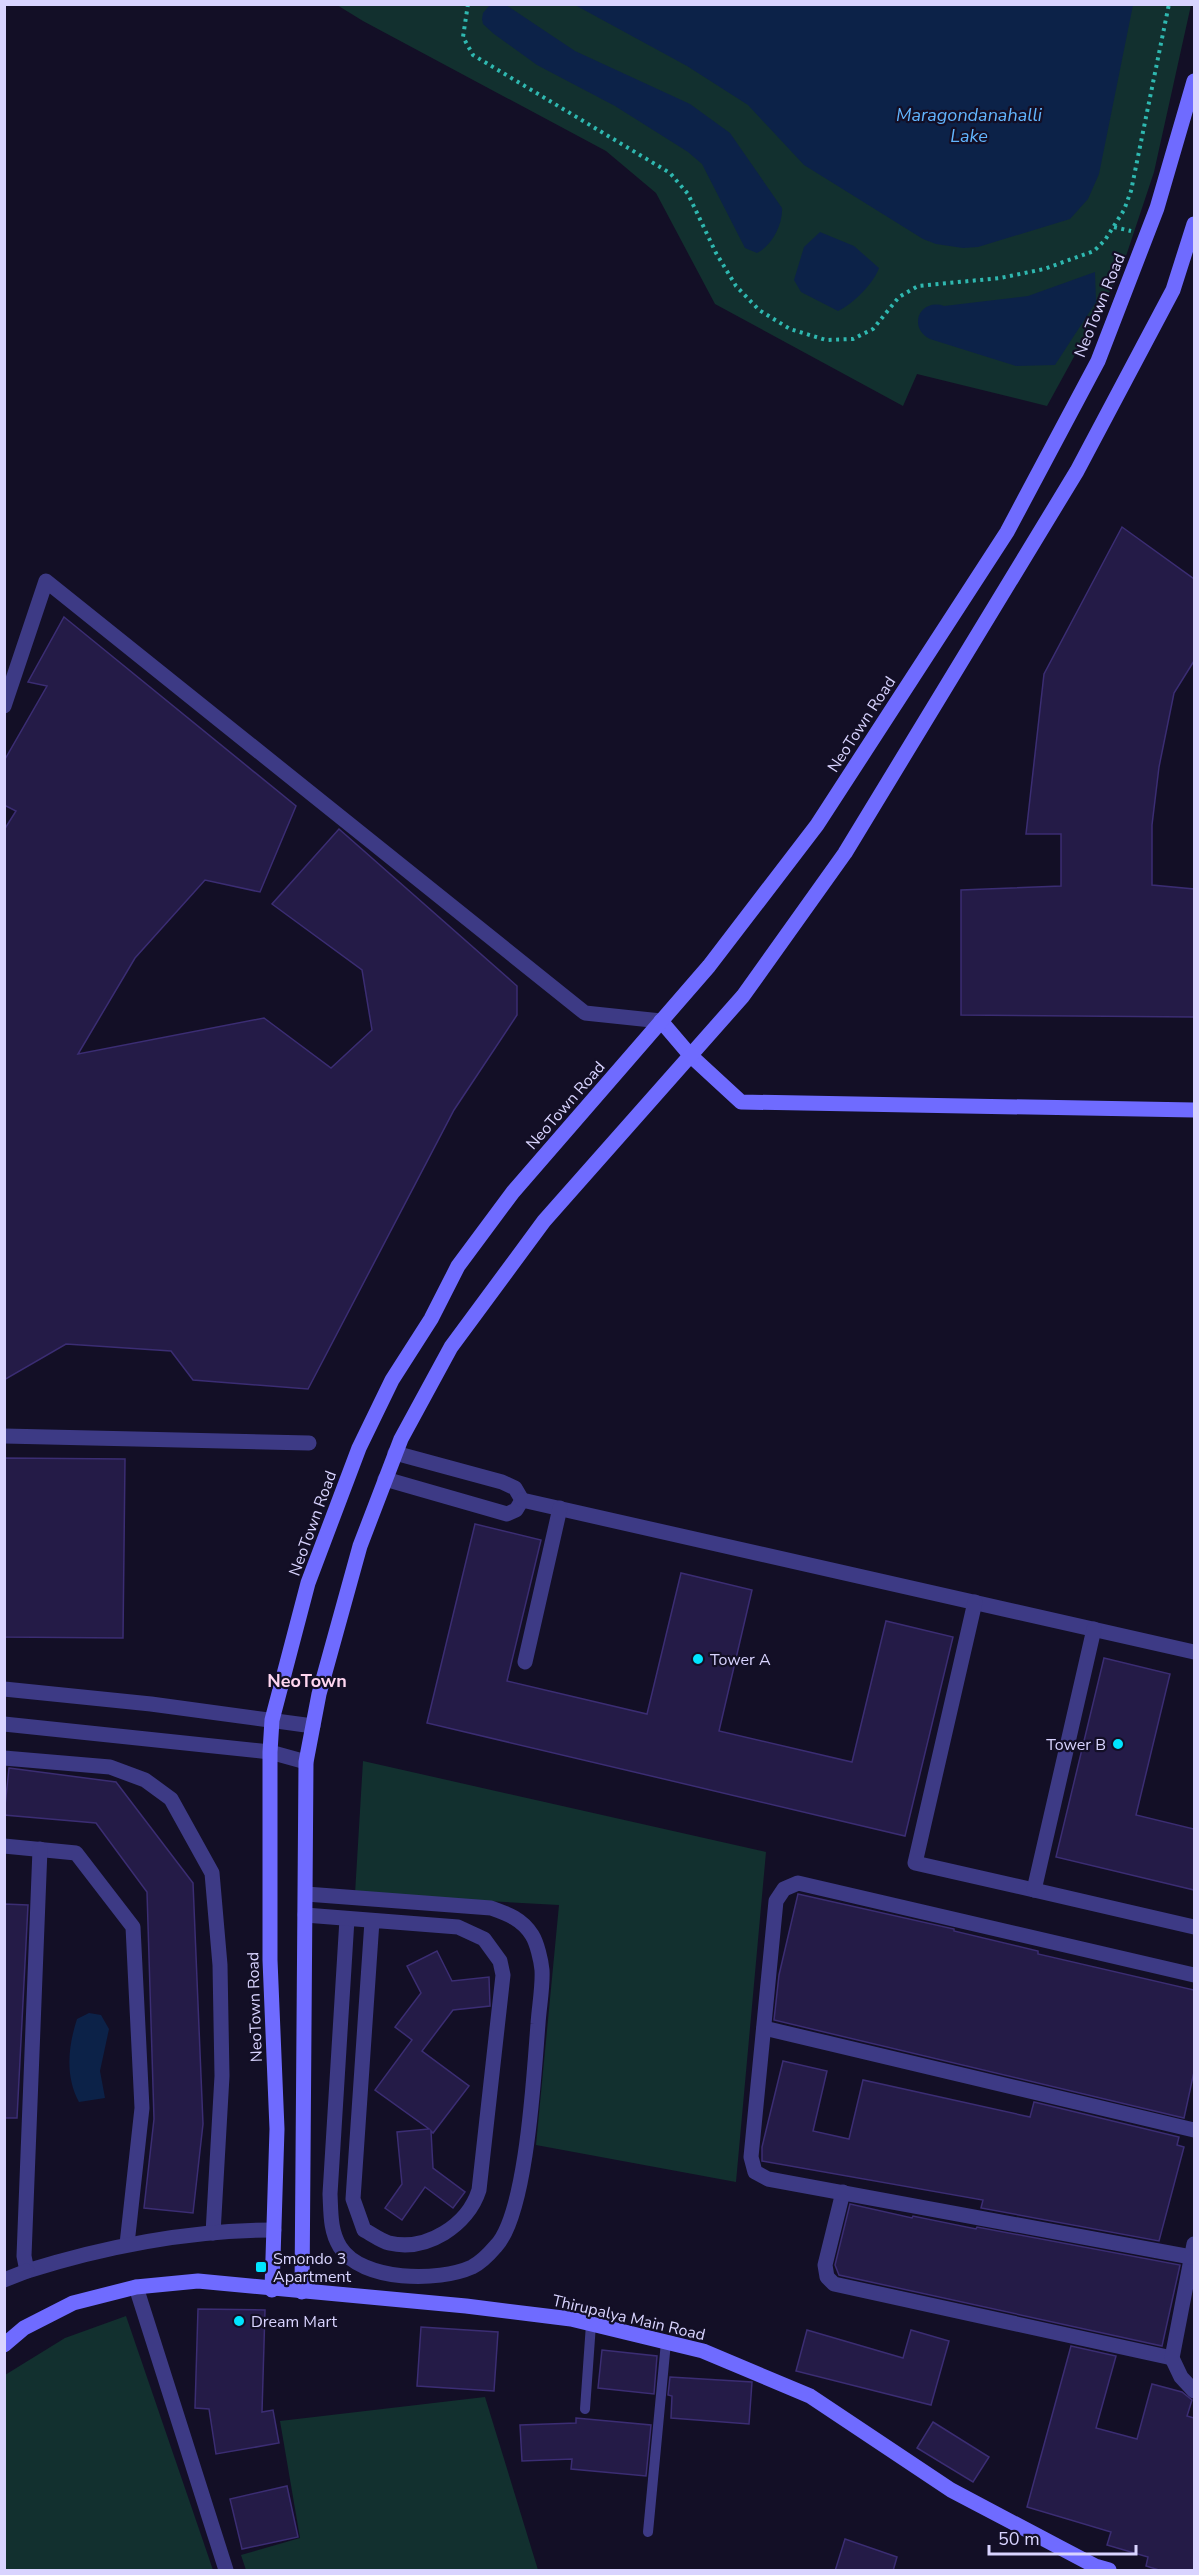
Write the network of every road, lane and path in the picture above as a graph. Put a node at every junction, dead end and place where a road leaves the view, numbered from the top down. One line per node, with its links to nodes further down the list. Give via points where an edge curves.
1 (468, 4): 2 (path, via 463,37 473,56 670,173 688,194 716,253 747,299 790,329 840,341 873,330 899,297 918,286 1022,274 1094,251 1114,227 1131,191)
2 (1169, 4)
3 (1194, 81): 6 (street, NeoTown Road, via 1157,208 1098,360 1007,532 817,825 709,966)
4 (1194, 224): 7 (street, via 1173,290 1077,471 845,853 742,996)
5 (4, 706): 6 (street, via 46,581 585,1013)
6 (661, 1021): 7 (street); 20 (street, NeoTown Road, via 506,1202 458,1266 431,1319 392,1380 359,1448 308,1583)
7 (690, 1055): 8 (street, via 741,1102); 11 (street, via 543,1221 451,1347)
8 (1194, 1110)
9 (4, 1436): 10 (street)
10 (309, 1443)
11 (395, 1453): 12 (street); 13 (street, via 502,1482 515,1488)
12 (385, 1479): 13 (street, via 507,1514 516,1510); 22 (street, via 360,1546)
13 (522, 1500): 14 (street)
14 (560, 1508): 15 (street); 18 (street)
15 (975, 1602): 16 (street); 28 (street, via 915,1863)
16 (1094, 1629): 17 (street); 28 (street)
17 (1194, 1652)
18 (525, 1662)
19 (4, 1689): 20 (street)
20 (272, 1720): 22 (street); 23 (street, NeoTown Road)
21 (4, 1724): 23 (street)
22 (313, 1726): 25 (street)
23 (270, 1752): 25 (street); 38 (street, NeoTown Road, via 270,1960 277,2129)
24 (4, 1758): 39 (street, via 110,1767 145,1780 171,1799 212,1874 220,1965 222,2076)
25 (306, 1762): 29 (street)
26 (4, 1846): 27 (street)
27 (40, 1849): 40 (street, via 76,1853 133,1927 142,2108); 42 (street, via 24,2256)
28 (1034, 1890): 33 (street)
29 (306, 1894): 30 (street); 31 (street, via 491,1908 517,1917 533,1936 542,1969 532,2106 513,2217 497,2246 473,2266 444,2275 417,2277 374,2270 355,2263 332,2230 330,2194)
30 (305, 1915): 31 (street); 46 (street)
31 (347, 1919): 32 (street)
32 (372, 1921): 32 (street, via 458,1927 472,1932 492,1948 503,1975 474,2206 443,2236 407,2245 387,2243 364,2230 353,2199)
33 (1194, 1927)
34 (1194, 1975): 35 (street, via 798,1883 784,1888 776,1901)
35 (764, 2028): 36 (street); 37 (street, via 751,2157 755,2172 768,2179)
36 (1194, 2130)
37 (843, 2192): 41 (street); 50 (street, via 825,2265 826,2277 834,2284)
38 (274, 2230): 39 (street); 45 (street, NeoTown Road)
39 (213, 2234): 40 (street)
40 (128, 2244): 42 (street)
41 (1193, 2250): 50 (street)
42 (27, 2271): 43 (street)
43 (4, 2280)
44 (136, 2287): 45 (street, Thirupalya Main Road, via 198,2282); 49 (street, Thirupalya Main Road, via 73,2303 24,2328); 54 (street)
45 (272, 2290): 46 (street, Thirupalya Main Road)
46 (302, 2292): 47 (street, Thirupalya Main Road, via 466,2306)
47 (591, 2324): 48 (street, Thirupalya Main Road); 52 (lane)
48 (666, 2342): 53 (lane); 55 (street, Thirupalya Main Road, via 703,2351 810,2396 951,2490)
49 (4, 2345)
50 (1172, 2358): 51 (street, via 1181,2378)
51 (1194, 2391)
52 (585, 2409)
53 (648, 2532)
54 (226, 2571)
55 (1109, 2571)

